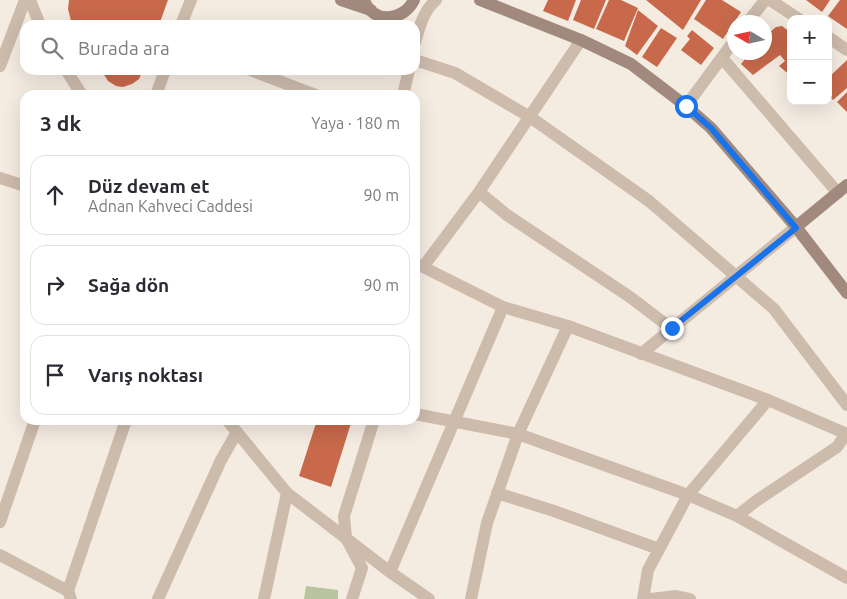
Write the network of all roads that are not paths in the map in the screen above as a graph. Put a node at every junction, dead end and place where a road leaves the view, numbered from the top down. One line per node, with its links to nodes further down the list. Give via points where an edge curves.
1 (25, 0): 25 (street)
2 (30, 0): 14 (street)
3 (190, 0): 15 (street)
4 (341, 0): 10 (main road)
5 (414, 0): 13 (main road, via 403,14); 17 (street)
6 (436, 0): 18 (street, via 428,7)
7 (480, 0): 19 (main road)
8 (765, 0): 11 (street)
9 (770, 0): 12 (street)
10 (368, 5): 13 (main road)
11 (753, 15)
12 (793, 15)
13 (386, 18): 16 (street)
14 (38, 20)
15 (183, 20)
16 (390, 20)
17 (414, 20)
18 (420, 26)
19 (581, 40): 34 (main road, via 631,64); 35 (street)
20 (832, 41): 21 (street)
21 (847, 50)
22 (727, 51): 23 (street)
23 (722, 58): 34 (street); 38 (street)
24 (420, 62): 35 (street, via 455,73)
25 (0, 66)
26 (69, 75): 30 (street)
27 (163, 75): 31 (street)
28 (263, 75): 32 (street)
29 (408, 75): 33 (street)
30 (79, 90)
31 (158, 90)
32 (303, 90)
33 (404, 90)
34 (686, 106): 40 (main road, via 711,128)
35 (530, 117): 39 (street); 43 (street, via 649,201)
36 (0, 178): 37 (street)
37 (20, 184)
38 (842, 188): 40 (main road)
39 (479, 192): 41 (street); 47 (street, via 507,216)
40 (796, 228): 43 (street); 44 (main road)
41 (420, 264)
42 (420, 266): 45 (street)
43 (736, 276): 47 (street); 50 (street, via 774,309)
44 (847, 293)
45 (503, 307): 46 (street); 52 (street)
46 (568, 326): 48 (street); 58 (street)
47 (672, 328): 48 (street)
48 (641, 354): 49 (street)
49 (768, 400): 59 (street); 62 (street)
50 (847, 404)
51 (420, 415): 52 (street)
52 (454, 421): 58 (street); 68 (street)
53 (33, 425): 64 (street)
54 (124, 425): 70 (street)
55 (231, 425): 57 (street)
56 (372, 425): 65 (street, via 344,516)
57 (237, 432): 60 (street); 71 (street)
58 (518, 434): 61 (street); 62 (street)
59 (847, 434): 63 (street, via 837,447)
60 (287, 493): 65 (street); 72 (street)
61 (497, 493): 66 (street); 75 (street, via 487,523)
62 (688, 495): 63 (street); 66 (street)
63 (737, 516): 69 (street)
64 (0, 522)
65 (346, 538): 68 (street); 73 (street, via 362,568)
66 (659, 549): 76 (street, via 648,570)
67 (0, 555): 70 (street)
68 (390, 572): 74 (street)
69 (847, 578)
70 (70, 595)
71 (158, 599)
72 (264, 599)
73 (352, 599)
74 (429, 599)
75 (471, 599)
76 (643, 599)
77 (651, 599): 78 (street, via 676,596)
78 (690, 599)

